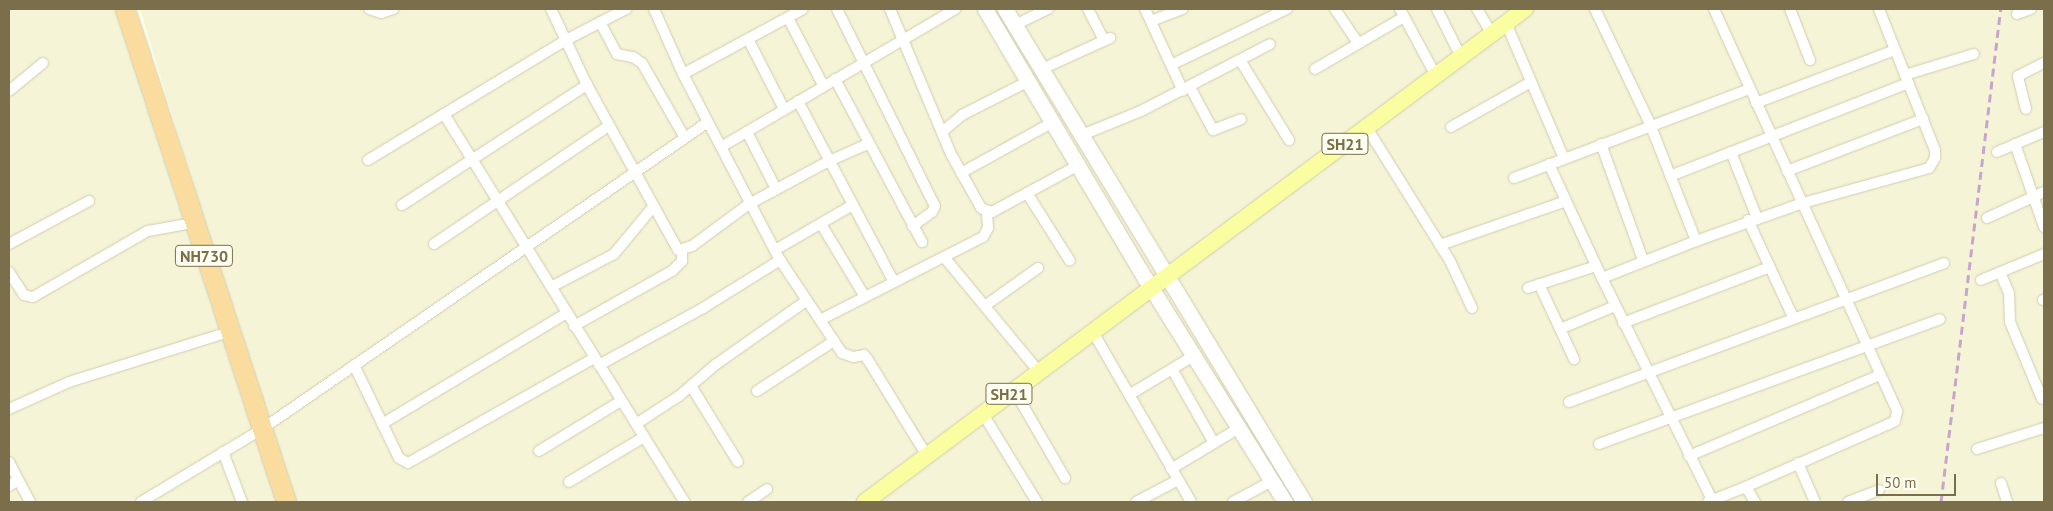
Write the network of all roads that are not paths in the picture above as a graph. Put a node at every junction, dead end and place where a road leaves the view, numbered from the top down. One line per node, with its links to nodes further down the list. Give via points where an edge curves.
1 (125, 9): 114 (highway, NH730)
2 (369, 9): 3 (street, via 381,13)
3 (393, 9)
4 (551, 9): 36 (street)
5 (626, 9): 31 (street)
6 (654, 9): 51 (street)
7 (803, 9): 29 (street)
8 (837, 9): 46 (street)
9 (890, 9): 35 (street)
10 (955, 9): 35 (street)
11 (985, 9): 55 (street)
12 (1005, 9): 33 (street)
13 (1048, 9): 33 (street)
14 (1088, 9): 49 (street, via 1107,39)
15 (1146, 9): 30 (street)
16 (1183, 9): 30 (street)
17 (1287, 9): 48 (street)
18 (1335, 9): 38 (street)
19 (1437, 9): 42 (street)
20 (1478, 9): 34 (street)
21 (1525, 9): 32 (main road, SH21)
22 (1594, 9): 71 (street)
23 (1714, 9): 60 (street)
24 (1790, 9): 44 (street)
25 (1879, 9): 40 (street)
26 (2031, 9): 28 (street)
27 (1402, 13): 38 (street); 52 (street)
28 (2017, 14)
29 (788, 18): 37 (street); 57 (street)
30 (1151, 21): 48 (street)
31 (600, 22): 36 (street); 80 (street, via 617,54 633,57 642,63)
32 (1506, 23): 34 (main road, SH21); 56 (street)
33 (1015, 25): 49 (street)
34 (1492, 34): 42 (main road, SH21)
35 (903, 39): 46 (street); 76 (street)
36 (566, 40): 58 (street); 66 (street)
37 (748, 40): 51 (street); 64 (street)
38 (1358, 42): 50 (street)
39 (1270, 44): 43 (street)
40 (1895, 50): 54 (street); 63 (street)
41 (1974, 54): 54 (street)
42 (1461, 57): 52 (main road, SH21)
43 (1240, 60): 59 (street); 81 (street)
44 (1810, 60)
45 (43, 63): 61 (street)
46 (863, 64): 53 (street); 116 (street, via 934,206 932,212)
47 (2044, 64): 65 (street, via 2018,76)
48 (1171, 65): 59 (street)
49 (1042, 69): 78 (street)
50 (1315, 69)
51 (683, 74): 69 (street)
52 (1436, 76): 74 (main road, SH21)
53 (835, 79): 57 (street); 82 (street)
54 (1907, 79): 68 (street); 79 (street)
55 (1029, 81): 70 (street); 76 (street, via 962,115)
56 (1531, 82): 73 (street); 89 (street)
57 (823, 84): 62 (street)
58 (587, 85): 72 (street); 88 (street)
59 (1187, 89): 67 (street, via 1213,130); 78 (street)
60 (1750, 89): 63 (street); 71 (street)
61 (9, 91)
62 (798, 100): 64 (street); 91 (street)
63 (1756, 102): 79 (street)
64 (784, 109): 75 (street)
65 (2026, 109)
66 (444, 114): 88 (street); 90 (street)
67 (1242, 119)
68 (1922, 120): 94 (street); 106 (street, via 1935,150 1935,158 1929,168)
69 (708, 122): 80 (street); 85 (street)
70 (1053, 122): 93 (street); 96 (street)
71 (1650, 124): 83 (street); 97 (street)
72 (608, 126): 95 (street); 103 (street)
73 (1451, 127)
74 (1367, 128): 122 (street); 140 (main road, SH21)
75 (747, 132): 85 (street); 99 (street)
76 (942, 132): 96 (street)
77 (2044, 132): 84 (street)
78 (1082, 135): 140 (street)
79 (1771, 136): 86 (street); 94 (street)
80 (684, 138): 95 (street)
81 (1289, 140)
82 (868, 144): 91 (street); 116 (street)
83 (1601, 144): 89 (street); 129 (street)
84 (2015, 144): 87 (street); 102 (street)
85 (721, 147): 107 (street)
86 (1731, 152): 97 (street); 113 (street)
87 (1997, 152)
88 (472, 158): 103 (street); 108 (street)
89 (1564, 158): 92 (street)
90 (368, 160)
91 (828, 161): 99 (street); 109 (street)
92 (1549, 164): 98 (street); 104 (street)
93 (1079, 165): 101 (street); 140 (street)
94 (1787, 171): 106 (street)
95 (634, 172): 110 (street); 123 (street)
96 (961, 173): 111 (street)
97 (1670, 176): 119 (street)
98 (1514, 178)
99 (776, 189): 107 (street)
100 (2044, 192): 102 (street)
101 (1026, 194): 111 (street); 130 (street)
102 (2033, 197): 112 (street); 117 (street)
103 (499, 201): 121 (street); 123 (street)
104 (1566, 201): 122 (street); 132 (street)
105 (89, 202): 120 (street)
106 (1803, 202): 113 (street); 145 (street)
107 (749, 204): 124 (street); 125 (street)
108 (402, 205)
109 (851, 206): 115 (street); 139 (street)
110 (653, 207): 125 (street, via 676,248); 142 (street, via 614,254)
111 (987, 212): 127 (street, via 988,228 983,237)
112 (1987, 218)
113 (1753, 219): 119 (street); 133 (street)
114 (193, 223): 135 (street, via 148,231 33,297 24,295); 157 (highway, NH730)
115 (821, 224): 124 (street); 144 (street)
116 (913, 226): 118 (street)
117 (2044, 227)
118 (922, 242)
119 (1696, 242): 129 (street)
120 (9, 244)
121 (434, 244)
122 (1440, 245): 149 (street)
123 (528, 246): 142 (street); 164 (street)
124 (775, 250): 128 (street)
125 (682, 251): 155 (street, via 682,261 672,271)
126 (2044, 254): 136 (street)
127 (944, 257): 139 (street); 147 (street)
128 (780, 260): 146 (street); 163 (street, via 702,308)
129 (1643, 260): 137 (street)
130 (1070, 261)
131 (1944, 263): 145 (street)
132 (1596, 266): 137 (street); 141 (street)
133 (1770, 267): 151 (street); 154 (street)
134 (1038, 268): 147 (street)
135 (9, 272)
136 (2000, 272): 138 (street); 173 (street, via 2009,293 2010,322)
137 (1602, 278): 148 (street)
138 (1981, 280)
139 (894, 282): 144 (street)
140 (1160, 282): 158 (main road, SH21); 161 (street); 219 (street)
141 (1540, 284): 143 (street); 156 (street)
142 (551, 287): 150 (street)
143 (1528, 288)
144 (865, 297): 153 (street)
145 (1846, 297): 151 (street); 160 (street)
146 (806, 302): 153 (street); 169 (street)
147 (986, 305): 166 (street)
148 (1615, 306): 154 (street); 156 (street)
149 (1472, 308)
150 (566, 313): 155 (street); 179 (street)
151 (1793, 317): 167 (street)
152 (1940, 318): 160 (street)
153 (820, 320): 159 (street)
154 (1623, 324): 167 (street)
155 (574, 326): 163 (street)
156 (1560, 329): 162 (street)
157 (229, 332): 176 (street, via 69,382); 183 (highway, NH730)
158 (1093, 332): 166 (main road, SH21); 172 (street)
159 (834, 340): 171 (street); 190 (street, via 847,356 860,354 868,360)
160 (1868, 344): 168 (street); 178 (street)
161 (1195, 355): 165 (street); 181 (street)
162 (1574, 359)
163 (596, 361): 174 (street); 179 (street, via 408,463 399,458)
164 (354, 365): 179 (street); 183 (street)
165 (1172, 369): 172 (street); 185 (street)
166 (1039, 372): 170 (main road, SH21)
167 (1647, 373): 175 (street); 178 (street)
168 (1880, 375): 191 (street); 194 (street, via 1897,411 1895,421)
169 (691, 386): 180 (street); 193 (street)
170 (1014, 390): 177 (main road, SH21); 196 (street)
171 (757, 391)
172 (1129, 395): 195 (street)
173 (2042, 399)
174 (621, 401): 180 (street); 189 (street)
175 (1569, 402)
176 (9, 409)
177 (983, 414): 190 (main road, SH21); 214 (street)
178 (1669, 417): 186 (street); 191 (street)
179 (382, 424)
180 (636, 424): 184 (street)
181 (1239, 428): 185 (street); 199 (street)
182 (2044, 428): 187 (street)
183 (262, 429): 188 (street); 210 (highway, NH730)
184 (644, 437): 200 (street); 211 (street)
185 (1214, 443): 195 (street)
186 (1599, 444)
187 (1977, 450)
188 (223, 452): 208 (street); 209 (street)
189 (539, 452)
190 (927, 456): 213 (main road, SH21)
191 (1689, 456): 220 (street)
192 (9, 462): 197 (street)
193 (738, 462)
194 (1798, 463): 203 (street); 222 (street)
195 (1171, 469): 198 (street)
196 (1065, 478)
197 (18, 480): 202 (street); 207 (street)
198 (1178, 480): 206 (street); 216 (street)
199 (1272, 481): 217 (street); 218 (street)
200 (569, 482)
201 (2001, 483): 224 (street)
202 (9, 486)
203 (1743, 488): 220 (street); 221 (street)
204 (767, 489): 212 (street)
205 (1879, 490): 223 (street)
206 (1153, 498): 215 (street)
207 (30, 502)
208 (141, 502)
209 (242, 502)
210 (286, 502)
211 (685, 502)
212 (748, 502)
213 (865, 502)
214 (1037, 502)
215 (1136, 502)
216 (1191, 502)
217 (1233, 502)
218 (1285, 502)
219 (1304, 502)
220 (1711, 502)
221 (1755, 502)
222 (1815, 502)
223 (1848, 502)
224 (2007, 502)

